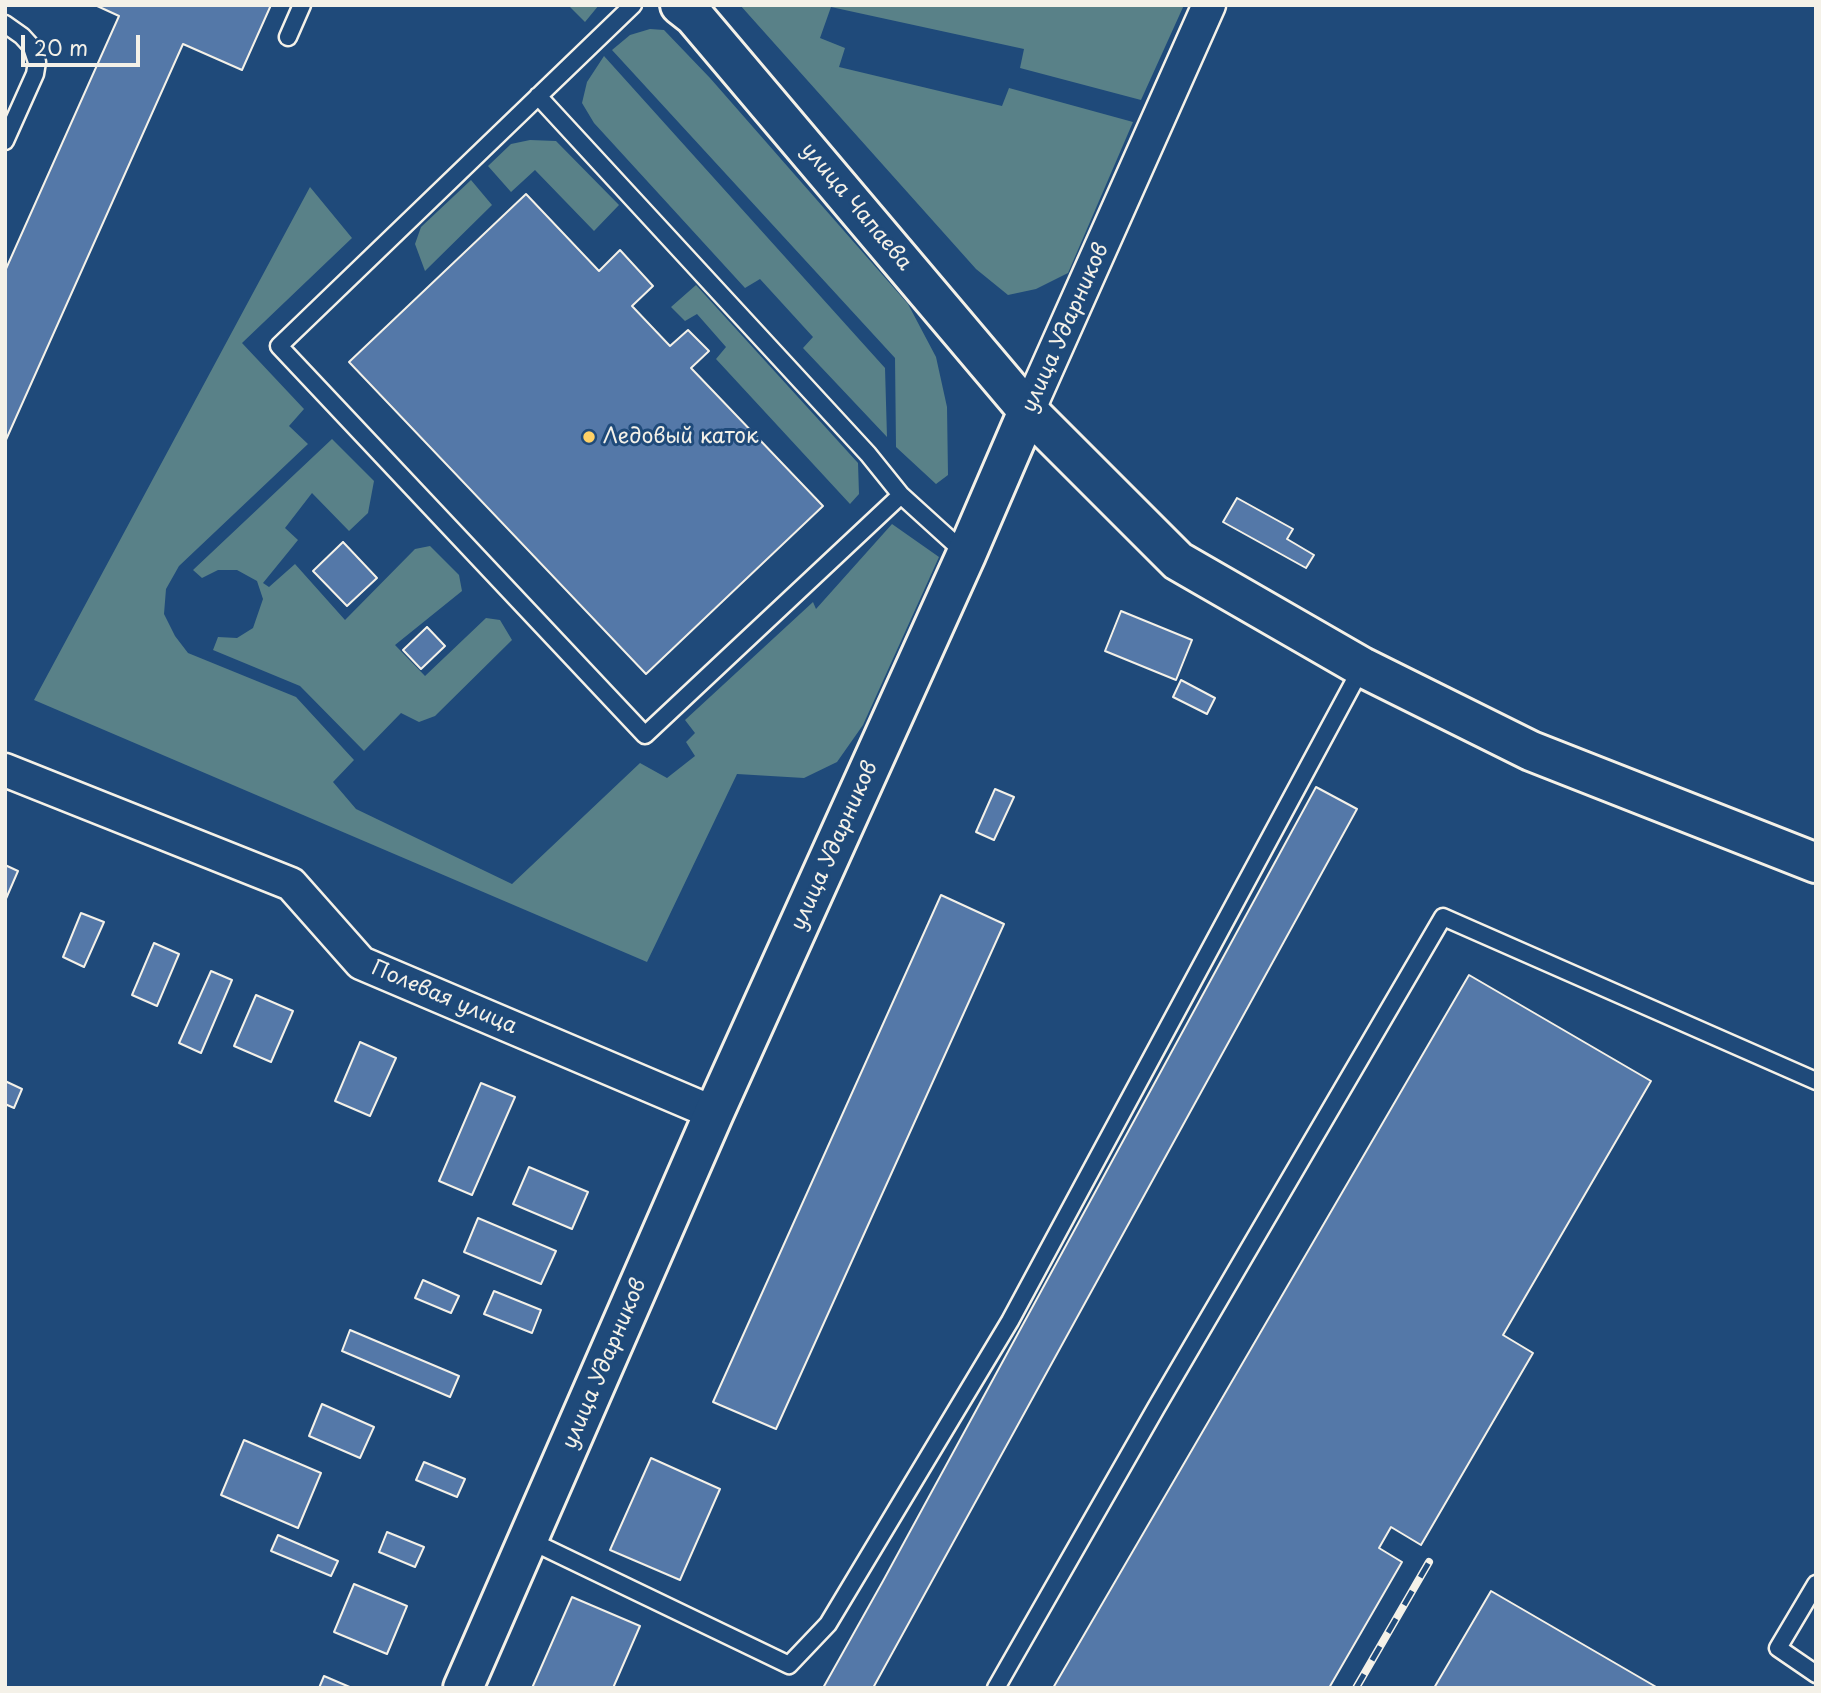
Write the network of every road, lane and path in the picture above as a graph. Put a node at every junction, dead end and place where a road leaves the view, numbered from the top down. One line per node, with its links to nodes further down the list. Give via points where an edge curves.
1 (302, 5): 6 (lane)
2 (633, 5): 7 (lane)
3 (680, 5): 9 (main road, улица Чапаева)
4 (1209, 5): 9 (street, улица Ударников)
5 (5, 24): 8 (lane, via 32,47 37,62)
6 (288, 37)
7 (538, 96): 10 (lane); 10 (lane, via 279,346 645,735)
8 (5, 141)
9 (1028, 411): 11 (main road, улица Ударников); 12 (main road, улица Чапаева, via 1178,561)
10 (901, 495): 11 (lane)
11 (967, 555): 16 (main road, улица Ударников)
12 (1362, 667): 14 (main road, улица Чапаева, via 1531,751); 17 (lane, via 1010,1321 828,1624 789,1665)
13 (5, 770): 16 (street, Полевая улица, via 291,884 361,963)
14 (1816, 863)
15 (1816, 1081): 21 (lane, via 1443,917)
16 (714, 1113): 17 (main road, улица Ударников)
17 (529, 1540): 20 (main road, улица Ударников)
18 (1816, 1584): 19 (lane, via 1778,1648)
19 (1816, 1674)
20 (463, 1688)
21 (996, 1688)

